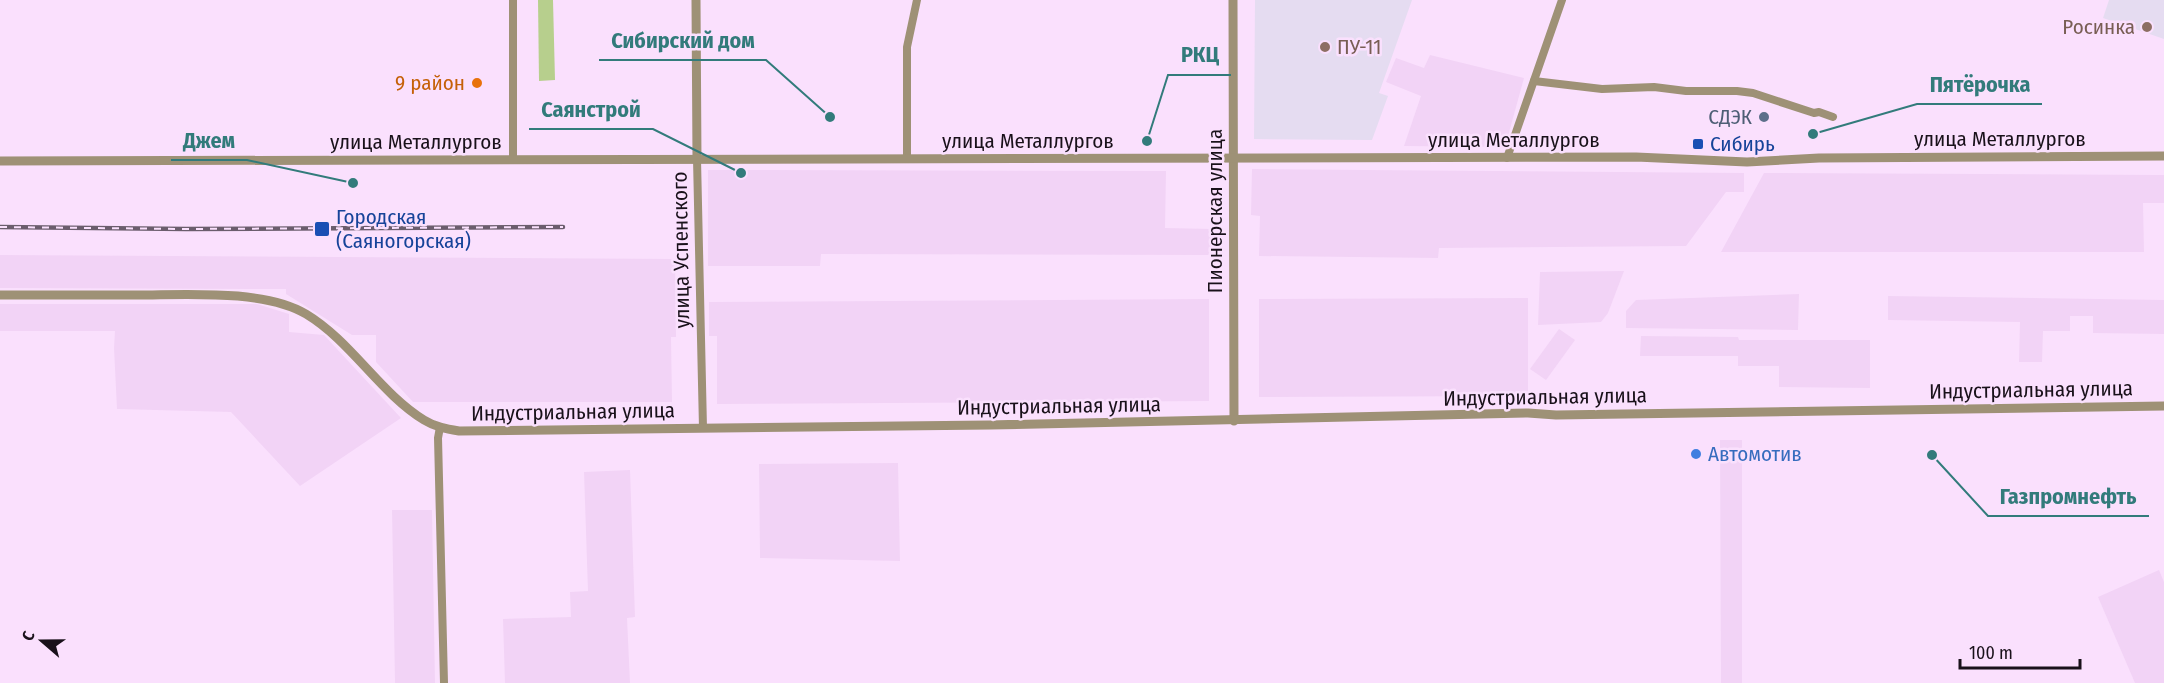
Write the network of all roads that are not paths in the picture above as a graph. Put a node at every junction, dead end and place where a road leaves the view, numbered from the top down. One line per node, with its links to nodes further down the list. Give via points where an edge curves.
1 (513, 0): 14 (street)
2 (696, 0): 11 (street, улица Успенского)
3 (917, 0): 12 (street, via 907,47)
4 (1233, 0): 9 (street, Пионерская улица)
5 (1562, 0): 6 (street)
6 (1534, 81): 7 (street, via 1602,89 1737,91); 10 (street)
7 (1833, 117)
8 (2164, 156): 10 (street, улица Металлургов, via 1747,162 1636,157)
9 (1233, 158): 10 (street, улица Металлургов); 12 (street, улица Металлургов); 17 (street, Пионерская улица)
10 (1507, 158)
11 (697, 159): 12 (street, улица Металлургов); 14 (street, улица Металлургов); 19 (street, улица Успенского)
12 (907, 159)
13 (0, 160): 14 (street, улица Металлургов)
14 (513, 160)
15 (0, 295): 18 (street, Индустриальная улица, via 183,295 260,298 286,305 306,314 398,399 424,420)
16 (2164, 406): 17 (street, Индустриальная улица, via 1528,413)
17 (1234, 421): 19 (street, Индустриальная улица)
18 (440, 427): 19 (street, Индустриальная улица, via 500,432); 20 (street)
19 (703, 428)
20 (444, 683)

